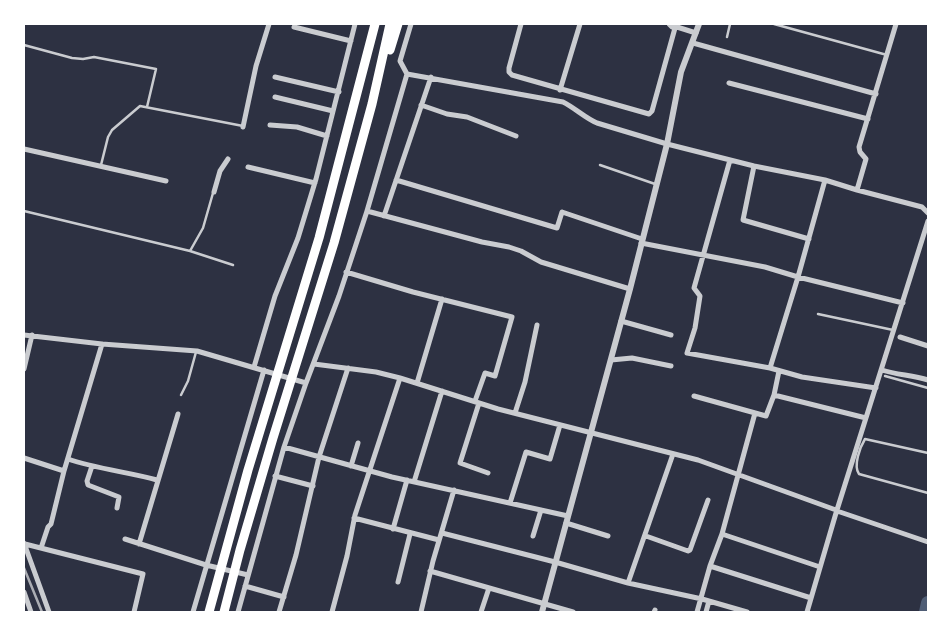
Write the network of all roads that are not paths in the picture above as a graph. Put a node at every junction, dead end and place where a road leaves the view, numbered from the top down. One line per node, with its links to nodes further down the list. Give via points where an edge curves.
1 (269, 24): 36 (street)
2 (355, 24): 18 (street)
3 (375, 24): 171 (highway, via 319,238 248,470)
4 (390, 24): 30 (highway)
5 (398, 24): 30 (highway)
6 (411, 24): 22 (street, via 400,61)
7 (521, 24): 26 (street, via 509,72)
8 (580, 24): 26 (street)
9 (669, 24): 14 (street)
10 (697, 24): 16 (street)
11 (730, 24): 17 (lane)
12 (774, 24): 21 (lane)
13 (896, 24): 21 (street)
14 (677, 26): 16 (street); 26 (street, via 649,114)
15 (294, 27): 18 (street)
16 (696, 33): 19 (street)
17 (727, 37)
18 (351, 41): 27 (street)
19 (692, 43): 28 (street); 39 (street, via 679,81)
20 (24, 45): 32 (lane, via 72,58 94,57 156,69)
21 (886, 55): 28 (street)
22 (407, 74): 24 (street); 55 (street)
23 (275, 77): 27 (street)
24 (431, 77): 31 (street); 39 (street, via 563,102 597,123)
25 (730, 83): 34 (street)
26 (560, 90)
27 (338, 92): 33 (street)
28 (876, 94): 34 (street)
29 (275, 97): 33 (street)
30 (372, 104): 172 (highway)
31 (421, 105): 38 (street, via 467,117); 47 (street)
32 (147, 107): 36 (lane); 43 (lane, via 140,106 112,130)
33 (333, 111): 37 (street)
34 (868, 119): 52 (street, via 859,147 866,159)
35 (270, 124): 37 (street, via 297,127)
36 (243, 127)
37 (327, 136): 50 (street)
38 (516, 136)
39 (667, 144): 42 (street); 51 (street)
40 (24, 149): 43 (street)
41 (228, 159): 53 (street, via 220,171)
42 (730, 160): 45 (street); 62 (street)
43 (100, 165): 49 (street)
44 (600, 165): 51 (lane)
45 (754, 166): 48 (street); 59 (street, via 743,220)
46 (248, 167): 50 (street)
47 (396, 180): 57 (street); 60 (street, via 557,228 562,212)
48 (826, 180): 52 (street); 59 (street)
49 (166, 181)
50 (315, 183): 83 (street)
51 (656, 184): 60 (street)
52 (857, 190): 56 (street, via 922,207)
53 (214, 192): 61 (lane, via 203,228)
54 (24, 211): 61 (lane)
55 (367, 211): 57 (street); 64 (street)
56 (928, 213)
57 (384, 216): 66 (street, via 509,247 541,262)
58 (928, 221): 68 (street)
59 (809, 239): 65 (street)
60 (642, 241): 62 (street); 66 (street)
61 (190, 251): 63 (lane)
62 (702, 256): 65 (street, via 766,267); 85 (street, via 694,289 700,296 698,313 687,353)
63 (233, 265)
64 (346, 272): 67 (street); 81 (street)
65 (798, 277): 68 (street); 85 (street)
66 (630, 289): 70 (street)
67 (442, 299): 94 (street); 101 (street, via 512,317 495,376 485,372)
68 (903, 302): 72 (street)
69 (818, 314): 72 (lane)
70 (622, 321): 75 (street); 80 (street)
71 (537, 325): 102 (street)
72 (894, 331): 88 (street)
73 (24, 334): 74 (street)
74 (32, 335): 77 (street); 86 (street)
75 (671, 335)
76 (900, 337): 78 (street)
77 (102, 344): 79 (street); 114 (street)
78 (928, 346)
79 (197, 351): 83 (street); 98 (lane)
80 (611, 360): 82 (street, via 632,358); 107 (street)
81 (314, 364): 84 (street); 93 (street)
82 (671, 366)
83 (254, 367): 87 (street)
84 (348, 368): 91 (street); 112 (street)
85 (770, 368): 89 (street)
86 (24, 369)
87 (264, 370): 93 (street); 150 (street)
88 (882, 370): 92 (street); 95 (street)
89 (779, 371): 95 (street); 99 (street)
90 (885, 376): 96 (lane)
91 (400, 378): 94 (street); 118 (street)
92 (928, 380)
93 (306, 382): 109 (street)
94 (417, 383): 97 (street)
95 (876, 388): 105 (street)
96 (928, 388)
97 (442, 391): 101 (street); 124 (street)
98 (181, 395)
99 (774, 395): 103 (street, via 766,416); 105 (street)
100 (694, 396): 103 (street)
101 (477, 402): 102 (street); 119 (street, via 460,463)
102 (515, 413): 106 (street)
103 (756, 413): 121 (street)
104 (178, 414): 122 (street)
105 (866, 418): 132 (street)
106 (560, 425): 107 (street); 129 (street, via 550,459 526,452)
107 (591, 433): 111 (street); 133 (street)
108 (358, 443): 116 (street)
109 (284, 447): 112 (street); 120 (street)
110 (928, 453): 127 (lane, via 865,439 856,466 859,474)
111 (673, 454): 121 (street); 142 (street)
112 (319, 457): 116 (street); 125 (street)
113 (24, 458): 117 (street)
114 (68, 459): 115 (street); 117 (street)
115 (92, 466): 122 (street); 130 (street, via 88,485 120,497)
116 (351, 466): 118 (street)
117 (64, 471): 148 (street, via 51,524)
118 (369, 471): 123 (street); 134 (street)
119 (488, 472)
120 (275, 476): 125 (street); 154 (street)
121 (738, 476): 132 (street); 139 (street)
122 (157, 480): 147 (street)
123 (408, 480): 124 (street); 136 (street)
124 (414, 482): 126 (street)
125 (312, 486): 160 (street)
126 (454, 490): 129 (street); 137 (street)
127 (928, 493)
128 (708, 500): 142 (street, via 690,550)
129 (510, 503): 131 (street)
130 (117, 508)
131 (541, 510): 133 (street); 140 (street)
132 (838, 511): 145 (street); 152 (street)
133 (568, 516): 135 (street)
134 (354, 518): 136 (street); 175 (street)
135 (566, 523): 141 (street); 149 (street)
136 (393, 529): 138 (street)
137 (442, 533): 144 (street); 149 (street)
138 (410, 534): 144 (street); 155 (street)
139 (722, 534): 151 (street); 152 (street)
140 (533, 536)
141 (608, 536)
142 (646, 536): 156 (street)
143 (125, 539): 147 (street)
144 (439, 540): 153 (street)
145 (928, 542)
146 (24, 543): 148 (street); 168 (street)
147 (139, 544): 150 (street)
148 (41, 548): 169 (street, via 143,574)
149 (555, 562): 156 (street); 164 (street)
150 (206, 565): 154 (street); 170 (street)
151 (710, 566): 161 (street); 162 (street)
152 (820, 567): 161 (street)
153 (430, 571): 158 (street); 176 (street)
154 (248, 575): 157 (street)
155 (398, 582)
156 (628, 583): 162 (street)
157 (246, 586): 160 (street); 173 (street)
158 (489, 588): 164 (street); 177 (street)
159 (24, 592): 167 (street)
160 (284, 597): 174 (street)
161 (812, 598): 184 (street)
162 (702, 599): 163 (street); 180 (street)
163 (709, 601): 165 (street); 181 (street)
164 (544, 604): 178 (street); 179 (street)
165 (725, 606): 166 (street); 182 (street)
166 (738, 611): 183 (street)
167 (31, 612)
168 (49, 612)
169 (134, 612)
170 (192, 612)
171 (209, 612)
172 (224, 612)
173 (238, 612)
174 (279, 612)
175 (332, 612)
176 (421, 612)
177 (482, 612)
178 (542, 612)
179 (572, 612)
180 (697, 612)
181 (706, 612)
182 (723, 612)
183 (747, 612)
184 (807, 612)

